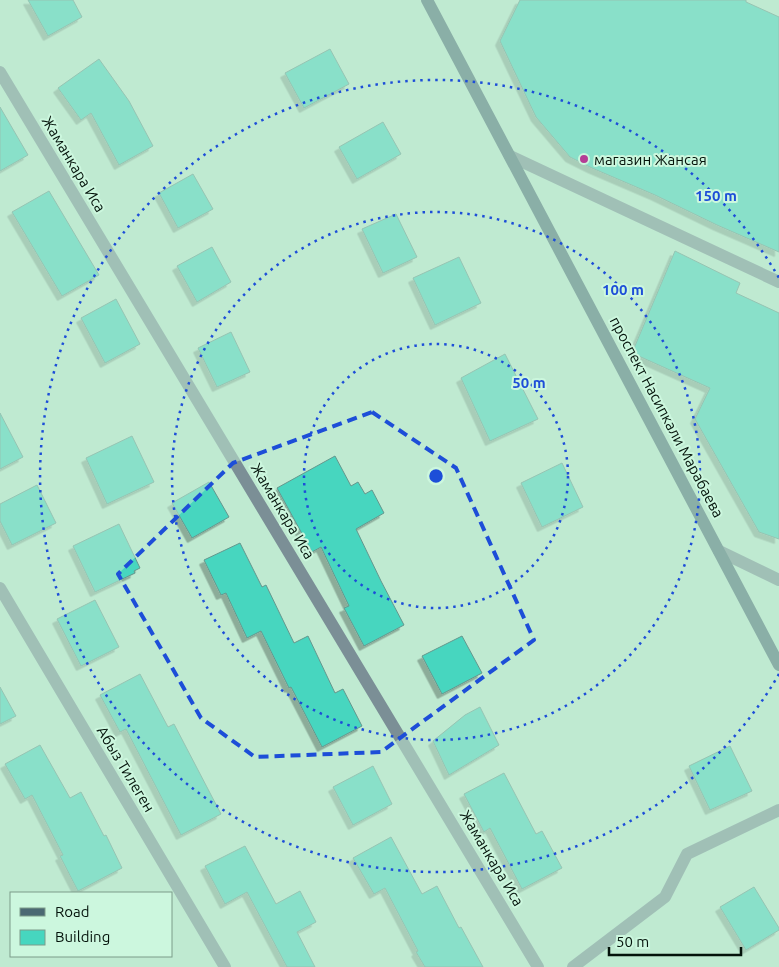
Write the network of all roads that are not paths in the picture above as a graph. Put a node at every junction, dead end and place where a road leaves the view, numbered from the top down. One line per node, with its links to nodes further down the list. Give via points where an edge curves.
1 (427, 0): 3 (main road, проспект Насипкали Марабаева)
2 (0, 72): 11 (street, Жаманкара Иса)
3 (510, 156): 4 (street); 5 (main road, проспект Насипкали Марабаева)
4 (779, 282)
5 (719, 551): 6 (street); 8 (main road, проспект Насипкали Марабаева)
6 (779, 580)
7 (0, 588): 10 (street, Абыз Тилеген)
8 (779, 665)
9 (779, 810): 12 (street, via 687,854 665,897)
10 (225, 967)
11 (538, 967)
12 (573, 967)

